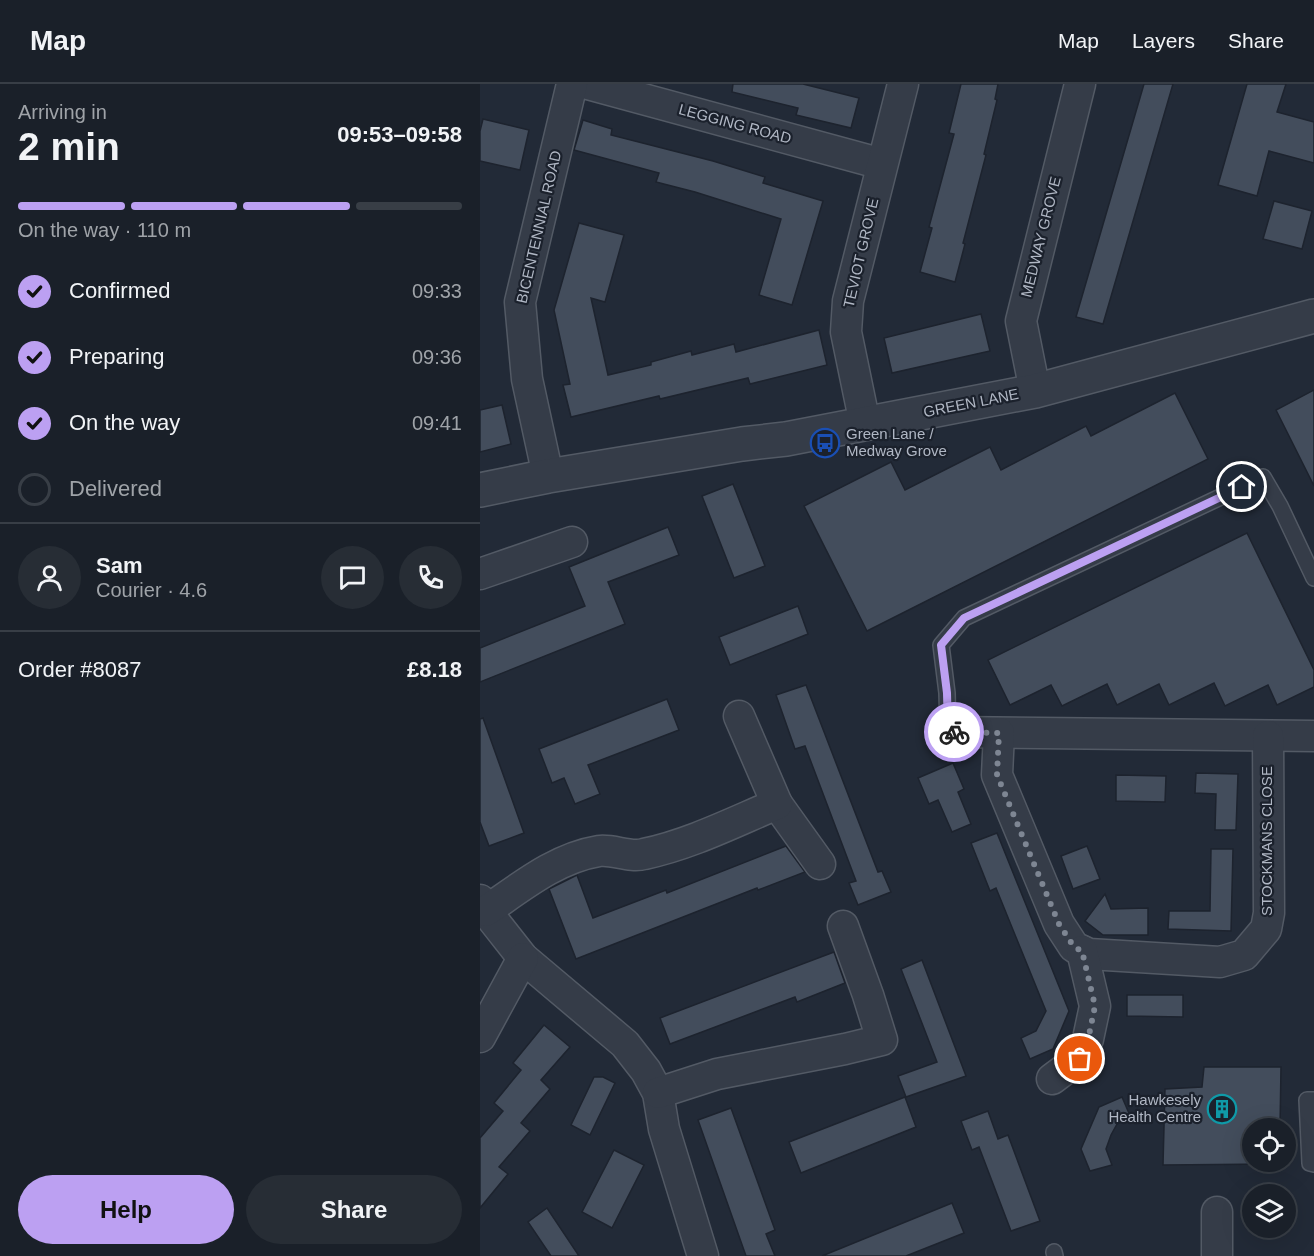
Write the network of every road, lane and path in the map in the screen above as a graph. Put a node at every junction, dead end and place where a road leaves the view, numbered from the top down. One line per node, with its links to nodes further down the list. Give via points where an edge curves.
1 (572, 84): 9 (street, BICENTENNIAL ROAD, via 520,302 527,380)
2 (588, 84): 5 (street, LEGGING ROAD)
3 (903, 84): 5 (street, TEVIOT GROVE)
4 (1080, 84): 7 (street, MEDWAY GROVE, via 1021,321)
5 (882, 165): 8 (street, TEVIOT GROVE, via 848,301 846,332)
6 (1314, 316): 7 (street, GREEN LANE)
7 (1035, 391): 8 (street, GREEN LANE)
8 (865, 424): 9 (street, GREEN LANE)
9 (548, 476): 10 (street, GREEN LANE)
10 (480, 490)
11 (572, 543): 12 (street)
12 (480, 574)
13 (1314, 578): 15 (lane, via 1263,477 964,618 941,645)
14 (739, 717): 19 (street)
15 (948, 732): 16 (street)
16 (999, 733): 17 (street); 23 (street, via 997,775 1059,924 1074,947)
17 (1268, 736): 18 (street); 23 (street, STOCKMANS CLOSE, via 1269,913 1266,929 1255,944 1244,955 1220,962)
18 (1314, 736)
19 (777, 804): 20 (street); 21 (street, via 681,844 641,855 601,851 568,859)
20 (820, 864)
21 (483, 905): 24 (street)
22 (843, 926): 27 (street, via 882,1040 717,1074)
23 (1082, 951): 26 (street, via 1095,1006 1088,1040 1080,1059)
24 (523, 958): 25 (street); 27 (street, via 625,1044)
25 (480, 1036)
26 (1052, 1079)
27 (658, 1093): 31 (street, via 664,1129)
28 (1314, 1100): 29 (lane, via 1307,1100 1310,1163)
29 (1314, 1164)
30 (1216, 1212): 32 (street)
31 (704, 1256)
32 (1217, 1256)

